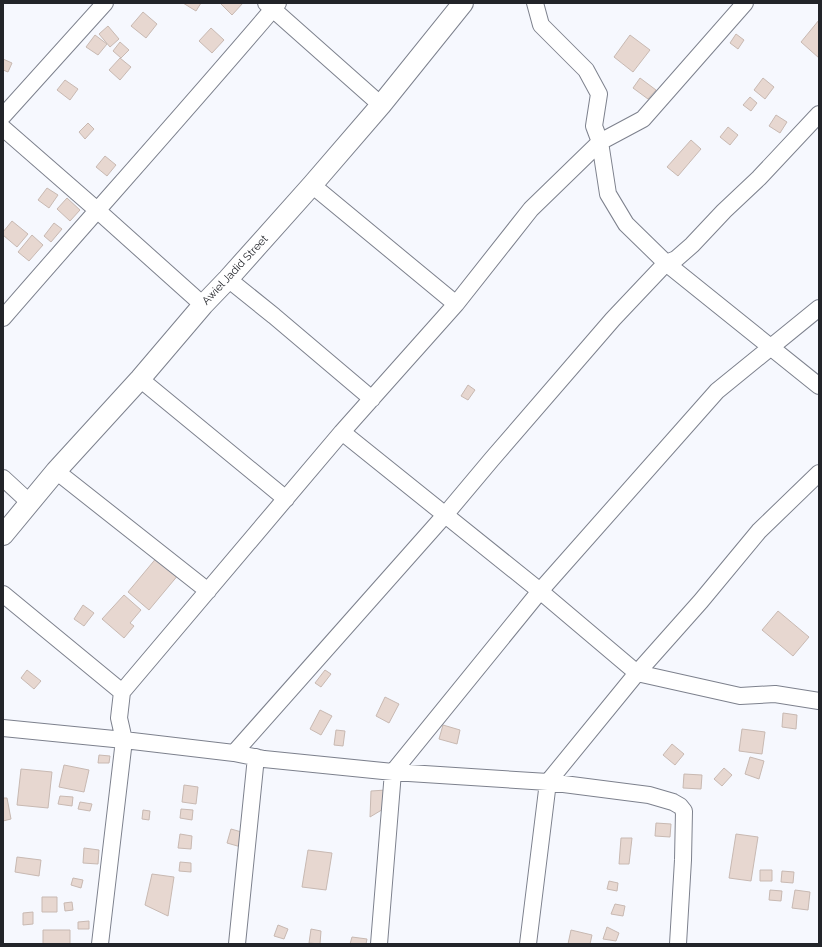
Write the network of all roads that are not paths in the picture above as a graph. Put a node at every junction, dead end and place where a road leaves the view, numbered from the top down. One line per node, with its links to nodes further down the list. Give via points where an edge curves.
1 (105, 3): 8 (street)
2 (463, 3): 6 (street, Awiel Jadid Street)
3 (535, 3): 10 (street, via 541,25 586,70 599,94 594,126)
4 (745, 3): 10 (street, via 643,119)
5 (272, 5): 6 (street); 12 (street, via 164,136)
6 (381, 105): 11 (street, Awiel Jadid Street)
7 (819, 114): 13 (street, via 692,245 676,259)
8 (3, 116)
9 (3, 128): 12 (street)
10 (600, 142): 13 (street, via 608,194 626,224); 15 (street, via 531,209)
11 (312, 185): 14 (street, Awiel Jadid Street); 15 (street)
12 (97, 210): 16 (street); 18 (street)
13 (666, 263): 19 (street); 29 (street, via 613,319)
14 (228, 279): 16 (street, Awiel Jadid Street); 22 (street)
15 (456, 304): 22 (street)
16 (203, 305): 20 (street, Awiel Jadid Street)
17 (819, 308): 19 (street)
18 (3, 318)
19 (771, 347): 21 (street); 32 (street, via 717,391)
20 (140, 379): 24 (street, Awiel Jadid Street); 27 (street)
21 (819, 386)
22 (372, 399): 23 (street)
23 (342, 432): 27 (street); 29 (street)
24 (56, 471): 28 (street, Awiel Jadid Street); 31 (street)
25 (819, 473): 34 (street, via 759,531)
26 (3, 478): 28 (street)
27 (286, 499): 31 (street)
28 (29, 502): 30 (street, Awiel Jadid Street)
29 (446, 515): 32 (street); 39 (street)
30 (3, 535)
31 (208, 591): 35 (street)
32 (540, 591): 34 (street); 41 (street)
33 (3, 594): 35 (street)
34 (637, 673): 36 (street, via 740,696 775,694); 42 (street)
35 (122, 692): 38 (street, via 119,718)
36 (819, 701)
37 (3, 728): 38 (street)
38 (124, 740): 39 (street); 43 (street)
39 (234, 753): 40 (street)
40 (256, 757): 41 (street); 44 (street)
41 (393, 772): 42 (street); 45 (street)
42 (548, 782): 46 (street); 47 (street, via 650,795 680,806 684,811)
43 (100, 944)
44 (236, 944)
45 (379, 944)
46 (528, 944)
47 (678, 944)

